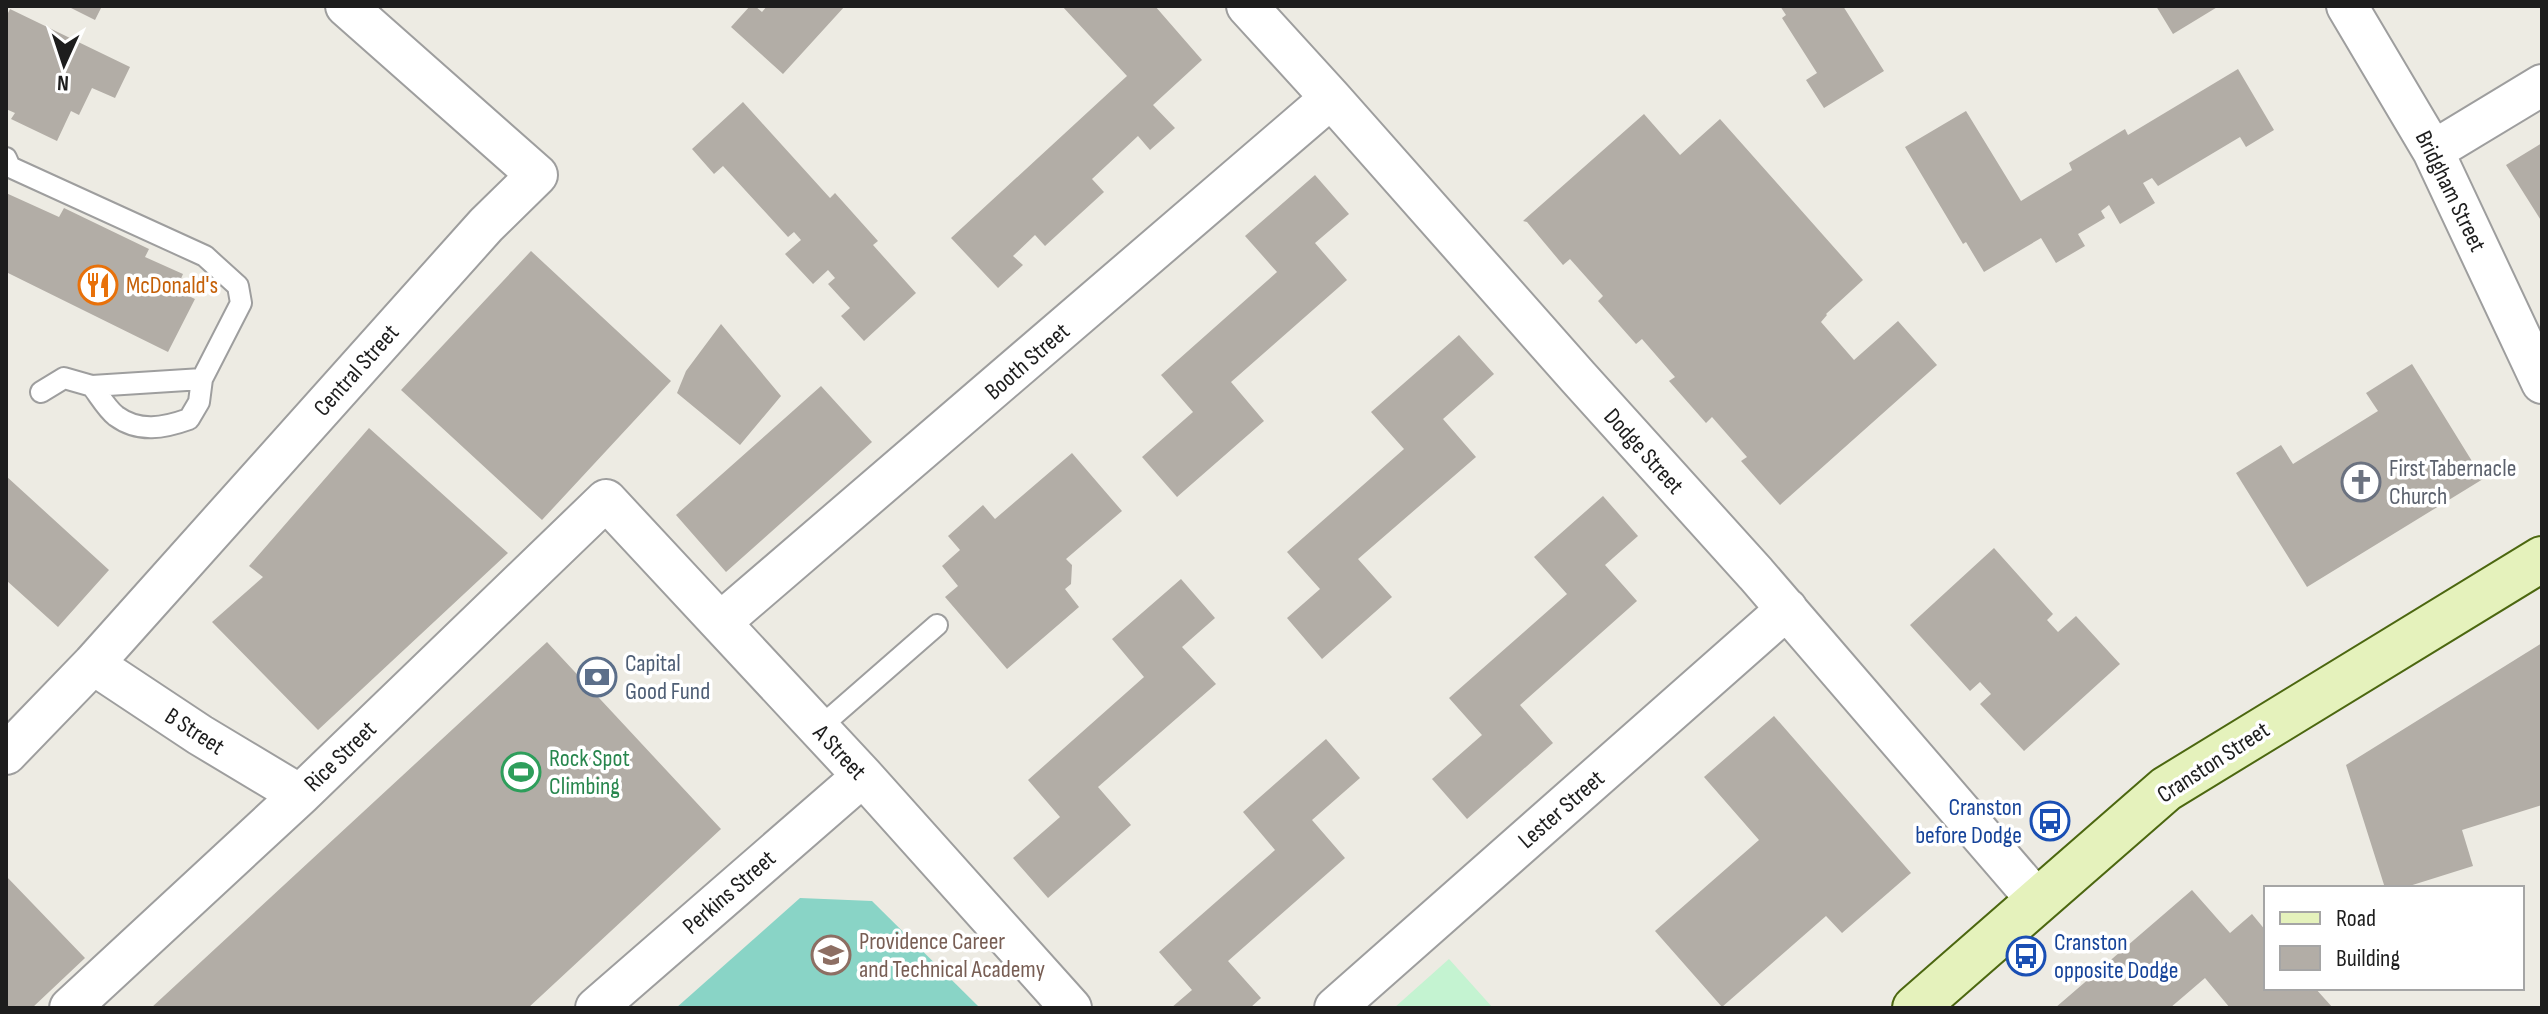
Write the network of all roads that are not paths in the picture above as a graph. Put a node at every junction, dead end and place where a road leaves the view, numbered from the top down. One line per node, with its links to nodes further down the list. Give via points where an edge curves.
1 (346, 6): 17 (street, Central Street, via 537,175 486,225)
2 (1247, 6): 5 (street, Dodge Street)
3 (2347, 6): 6 (street, Bridgham Street)
4 (2542, 85): 6 (street)
5 (1331, 98): 14 (street, Dodge Street); 15 (street, Booth Street)
6 (2433, 151): 9 (street, Bridgham Street)
7 (6, 158): 8 (lane, via 10,167 205,256 238,286 241,303)
8 (202, 379): 10 (lane); 10 (lane, via 199,402 189,419 155,429 115,415)
9 (2542, 383)
10 (92, 386): 11 (lane, via 64,378)
11 (41, 392)
12 (606, 500): 15 (street, A Street); 21 (street, Rice Street)
13 (2542, 559): 22 (main road, Cranston Street, via 2166,789)
14 (1787, 609): 22 (street, Dodge Street); 26 (street, Lester Street)
15 (721, 622): 18 (street, A Street)
16 (937, 625): 18 (lane)
17 (93, 664): 19 (street, Central Street); 21 (street, B Street)
18 (819, 728): 20 (street, A Street)
19 (6, 754)
20 (863, 776): 24 (street, Perkins Street); 25 (street, A Street)
21 (300, 795): 23 (street, Rice Street)
22 (2037, 900): 27 (main road, Cranston Street)
23 (80, 999)
24 (596, 1008)
25 (1071, 1008)
26 (1335, 1008)
27 (1915, 1008)

